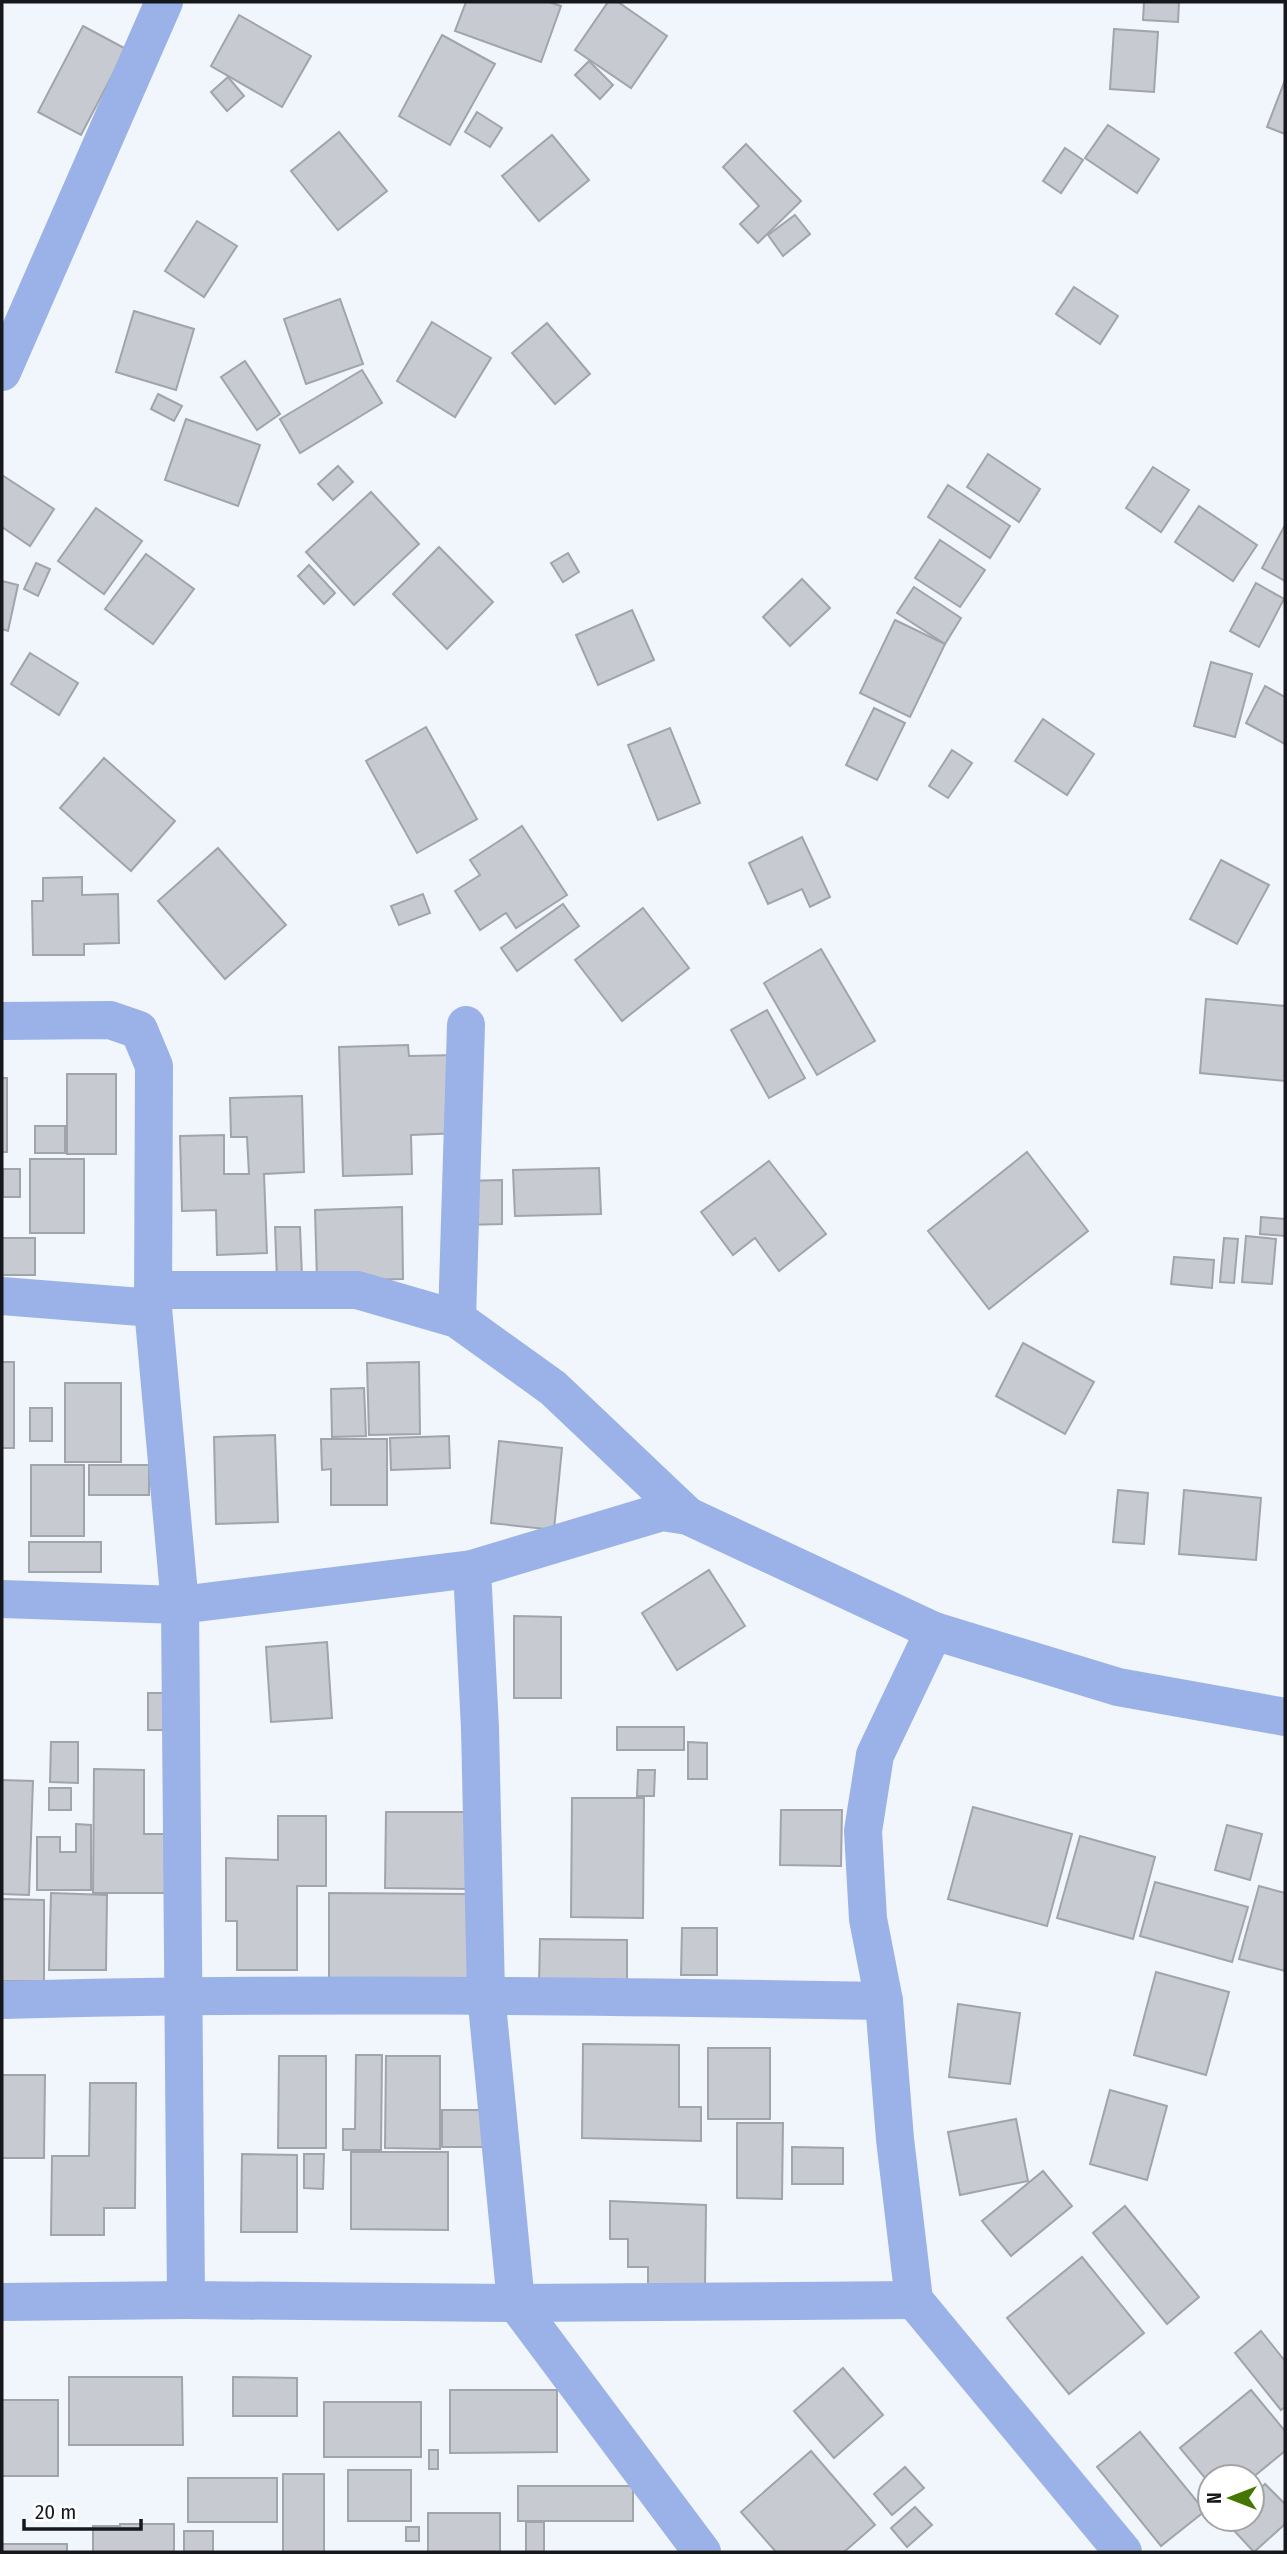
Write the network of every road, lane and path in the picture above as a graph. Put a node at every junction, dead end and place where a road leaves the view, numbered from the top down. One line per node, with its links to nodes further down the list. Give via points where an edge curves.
1 (164, 2): 2 (street)
2 (2, 372)
3 (2, 1021): 6 (street, via 110,1020 139,1030 154,1066)
4 (466, 1025): 7 (street)
5 (2, 1296): 6 (street)
6 (154, 1299): 7 (street, via 357,1290); 11 (street)
7 (457, 1319): 8 (street, via 553,1388)
8 (688, 1516): 9 (street, via 663,1512); 12 (street)
9 (472, 1569): 11 (street); 14 (street, via 481,1728)
10 (2, 1600): 11 (street)
11 (180, 1605): 15 (street)
12 (934, 1631): 13 (street, via 1118,1687); 17 (street, via 876,1755 863,1831 868,1919)
13 (1285, 1717)
14 (486, 1994): 15 (street); 17 (street); 21 (street)
15 (182, 1995): 16 (street); 18 (street)
16 (2, 2000)
17 (884, 2001): 19 (street)
18 (186, 2300): 20 (street); 21 (street)
19 (914, 2300): 21 (street); 23 (street)
20 (2, 2302)
21 (516, 2304): 22 (street)
22 (702, 2552)
23 (1123, 2552)

